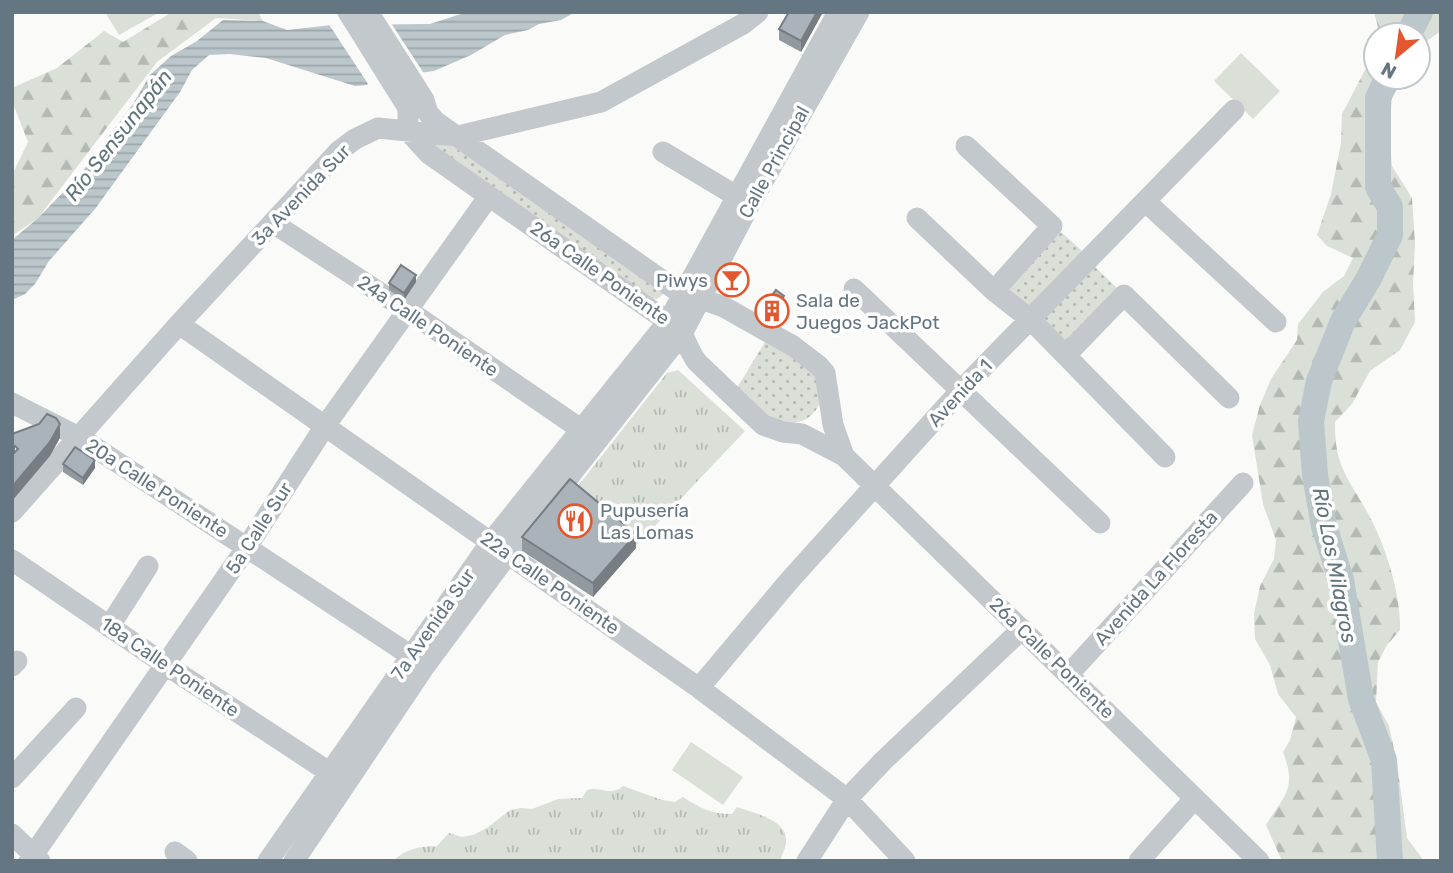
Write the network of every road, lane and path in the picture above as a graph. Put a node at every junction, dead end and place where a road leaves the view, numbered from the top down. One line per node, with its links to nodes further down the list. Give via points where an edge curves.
1 (348, 12): 6 (street)
2 (368, 12): 6 (street)
3 (758, 12): 9 (street, 3a Avenida Sur, via 601,102)
4 (838, 12): 13 (street, Calle Principal)
5 (859, 12): 19 (street, Calle Principal)
6 (418, 104): 8 (street, via 408,108); 9 (street)
7 (1234, 110): 14 (street, Avenida 1)
8 (408, 131): 9 (street, 3a Avenida Sur); 12 (street, 26a Calle Poniente, via 429,154); 16 (street, 3a Avenida Sur, via 378,128 345,146)
9 (458, 136): 19 (street)
10 (966, 146): 18 (street, via 1052,226)
11 (663, 152): 13 (street)
12 (489, 196): 20 (street, 5a Calle Sur); 24 (street, 26a Calle Poniente)
13 (737, 197): 19 (street, Calle Principal)
14 (1146, 201): 21 (street, Avenida 1); 22 (street)
15 (916, 218): 18 (street)
16 (273, 223): 20 (street, 24a Calle Poniente); 23 (street, 3a Avenida Sur)
17 (854, 289): 26 (street)
18 (994, 292): 21 (street)
19 (691, 296): 24 (street, 7a Avenida Sur); 27 (street, 26a Calle Poniente, via 724,307 808,356 825,373)
20 (407, 310): 30 (street, 5a Calle Sur); 31 (street, 24a Calle Poniente)
21 (1030, 319): 25 (street); 26 (street, Avenida 1)
22 (1276, 323)
23 (179, 324): 30 (street, 22a Calle Poniente); 33 (street, 3a Avenida Sur)
24 (676, 326): 31 (street, 7a Avenida Sur); 32 (street, 26a Calle Poniente, via 697,362 750,414 763,425); 41 (street, 7a Avenida Sur)
25 (1066, 355): 28 (street, via 1124,295); 35 (street)
26 (961, 390): 37 (street, Avenida 1); 39 (street)
27 (830, 396): 32 (street, via 821,420); 34 (street, 26a Calle Poniente, via 833,425)
28 (1229, 398)
29 (12, 403): 33 (street, 20a Calle Poniente)
30 (325, 426): 40 (street, 5a Calle Sur); 41 (street, 22a Calle Poniente)
31 (582, 430): 41 (street, 7a Avenida Sur)
32 (802, 434): 34 (street, 26a Calle Poniente)
33 (79, 437): 38 (street, 3a Avenida Sur); 40 (street, 20a Calle Poniente)
34 (844, 456): 37 (street, 26a Calle Poniente)
35 (1165, 457)
36 (1243, 483): 48 (street, Avenida La Floresta)
37 (874, 486): 45 (street, 26a Calle Poniente); 49 (street, Avenida 1)
38 (12, 512)
39 (1100, 523)
40 (247, 547): 46 (street, 20a Calle Poniente); 47 (street, 5a Calle Sur)
41 (499, 548): 46 (street, 7a Avenida Sur); 49 (street, 22a Calle Poniente); 58 (street, 7a Avenida Sur)
42 (12, 560): 44 (street, 18a Calle Poniente)
43 (148, 566): 44 (street)
44 (109, 626): 47 (street, 18a Calle Poniente)
45 (1022, 629): 48 (street, 26a Calle Poniente); 54 (street)
46 (410, 655): 51 (street, 7a Avenida Sur)
47 (166, 665): 51 (street, 18a Calle Poniente); 56 (street, 5a Calle Sur)
48 (1069, 674): 53 (street, 26a Calle Poniente)
49 (699, 688): 54 (street, 22a Calle Poniente)
50 (76, 708): 52 (street)
51 (329, 772): 57 (street, 7a Avenida Sur)
52 (12, 778)
53 (1195, 798): 61 (street); 62 (street, 26a Calle Poniente)
54 (847, 799): 59 (street); 60 (street, 22a Calle Poniente)
55 (12, 834): 56 (street)
56 (34, 859)
57 (268, 861)
58 (294, 861)
59 (807, 861)
60 (905, 861)
61 (1139, 861)
62 (1259, 861)

